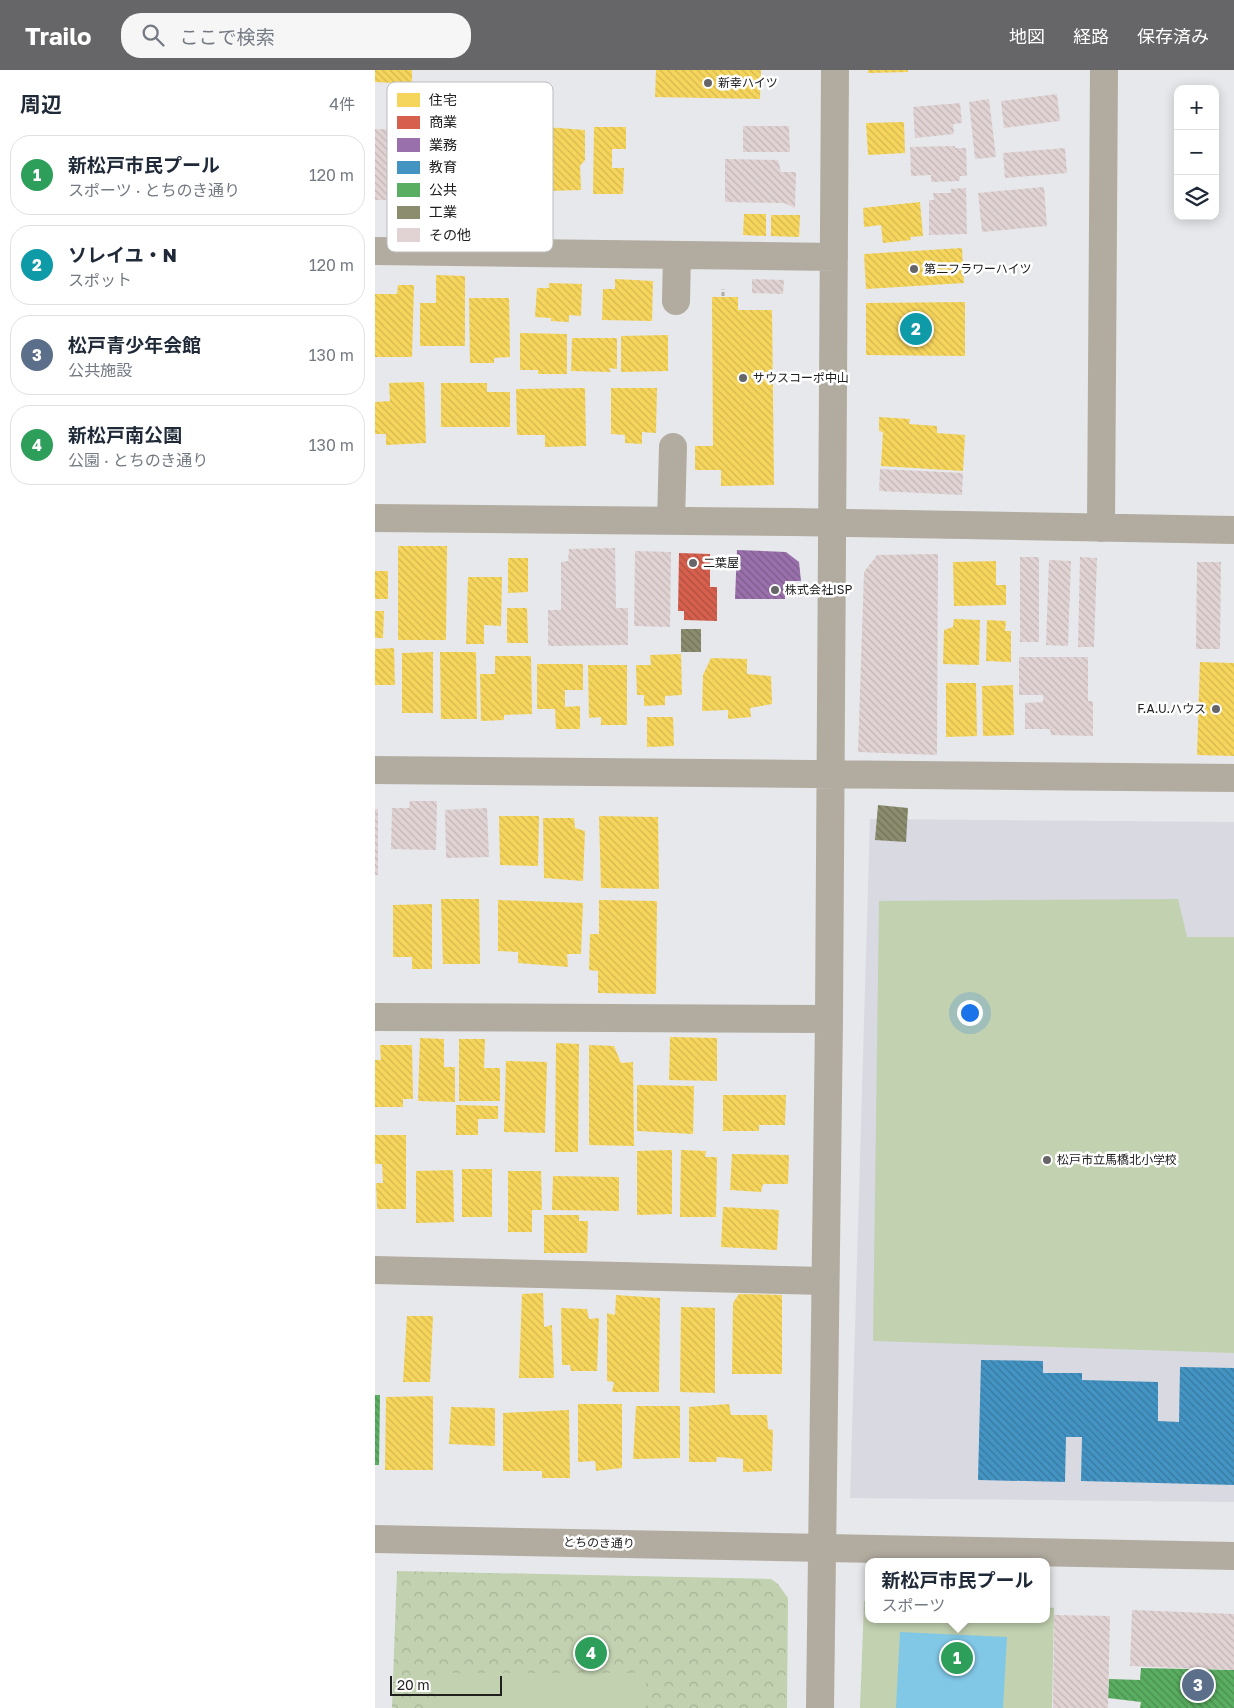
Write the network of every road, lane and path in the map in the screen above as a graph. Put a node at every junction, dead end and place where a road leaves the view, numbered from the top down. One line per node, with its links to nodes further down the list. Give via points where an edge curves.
1 (835, 70): 5 (street)
2 (1104, 70): 11 (street)
3 (450, 252): 4 (street)
4 (677, 255): 5 (street); 6 (street)
5 (834, 257): 10 (street)
6 (676, 301)
7 (673, 447): 9 (street)
8 (375, 518): 9 (street)
9 (671, 521): 10 (street)
10 (832, 523): 11 (street); 14 (street)
11 (1101, 528): 12 (street)
12 (1234, 530)
13 (375, 770): 14 (street)
14 (831, 774): 15 (street); 17 (street)
15 (1234, 778)
16 (375, 1017): 17 (street)
17 (829, 1019): 19 (street)
18 (375, 1270): 19 (street)
19 (825, 1281): 21 (street)
20 (375, 1539): 21 (street, とちのき通り)
21 (823, 1547): 22 (street, とちのき通り); 23 (street)
22 (1234, 1556)
23 (820, 1708)

